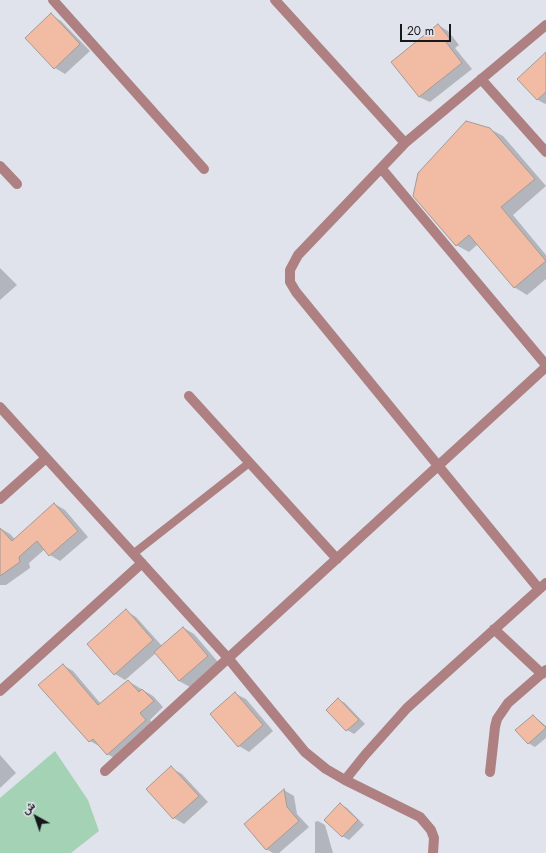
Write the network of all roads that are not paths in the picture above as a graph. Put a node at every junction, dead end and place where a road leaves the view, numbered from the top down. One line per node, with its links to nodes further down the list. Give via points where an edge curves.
1 (53, 0): 9 (street)
2 (275, 0): 5 (street)
3 (546, 26): 4 (street)
4 (481, 79): 5 (street); 6 (street)
5 (405, 143): 8 (street)
6 (546, 152)
7 (0, 166): 10 (street)
8 (381, 168): 11 (street); 16 (street, via 298,255 290,270 290,282)
9 (204, 169)
10 (18, 184)
11 (546, 366): 16 (street)
12 (188, 396): 15 (street)
13 (0, 407): 14 (street)
14 (46, 458): 17 (street); 18 (street)
15 (249, 463): 18 (lane); 19 (street)
16 (438, 466): 19 (street); 21 (street)
17 (0, 499)
18 (133, 554): 20 (street)
19 (337, 559): 23 (street)
20 (142, 563): 23 (street); 25 (street)
21 (543, 586): 22 (street)
22 (494, 629): 24 (street); 28 (street, via 407,708)
23 (228, 658): 26 (street); 28 (street, via 305,752)
24 (544, 672): 27 (street, via 508,703 498,719)
25 (0, 691)
26 (105, 771)
27 (490, 772)
28 (345, 780): 29 (street, via 420,817 434,838)
29 (433, 853)

